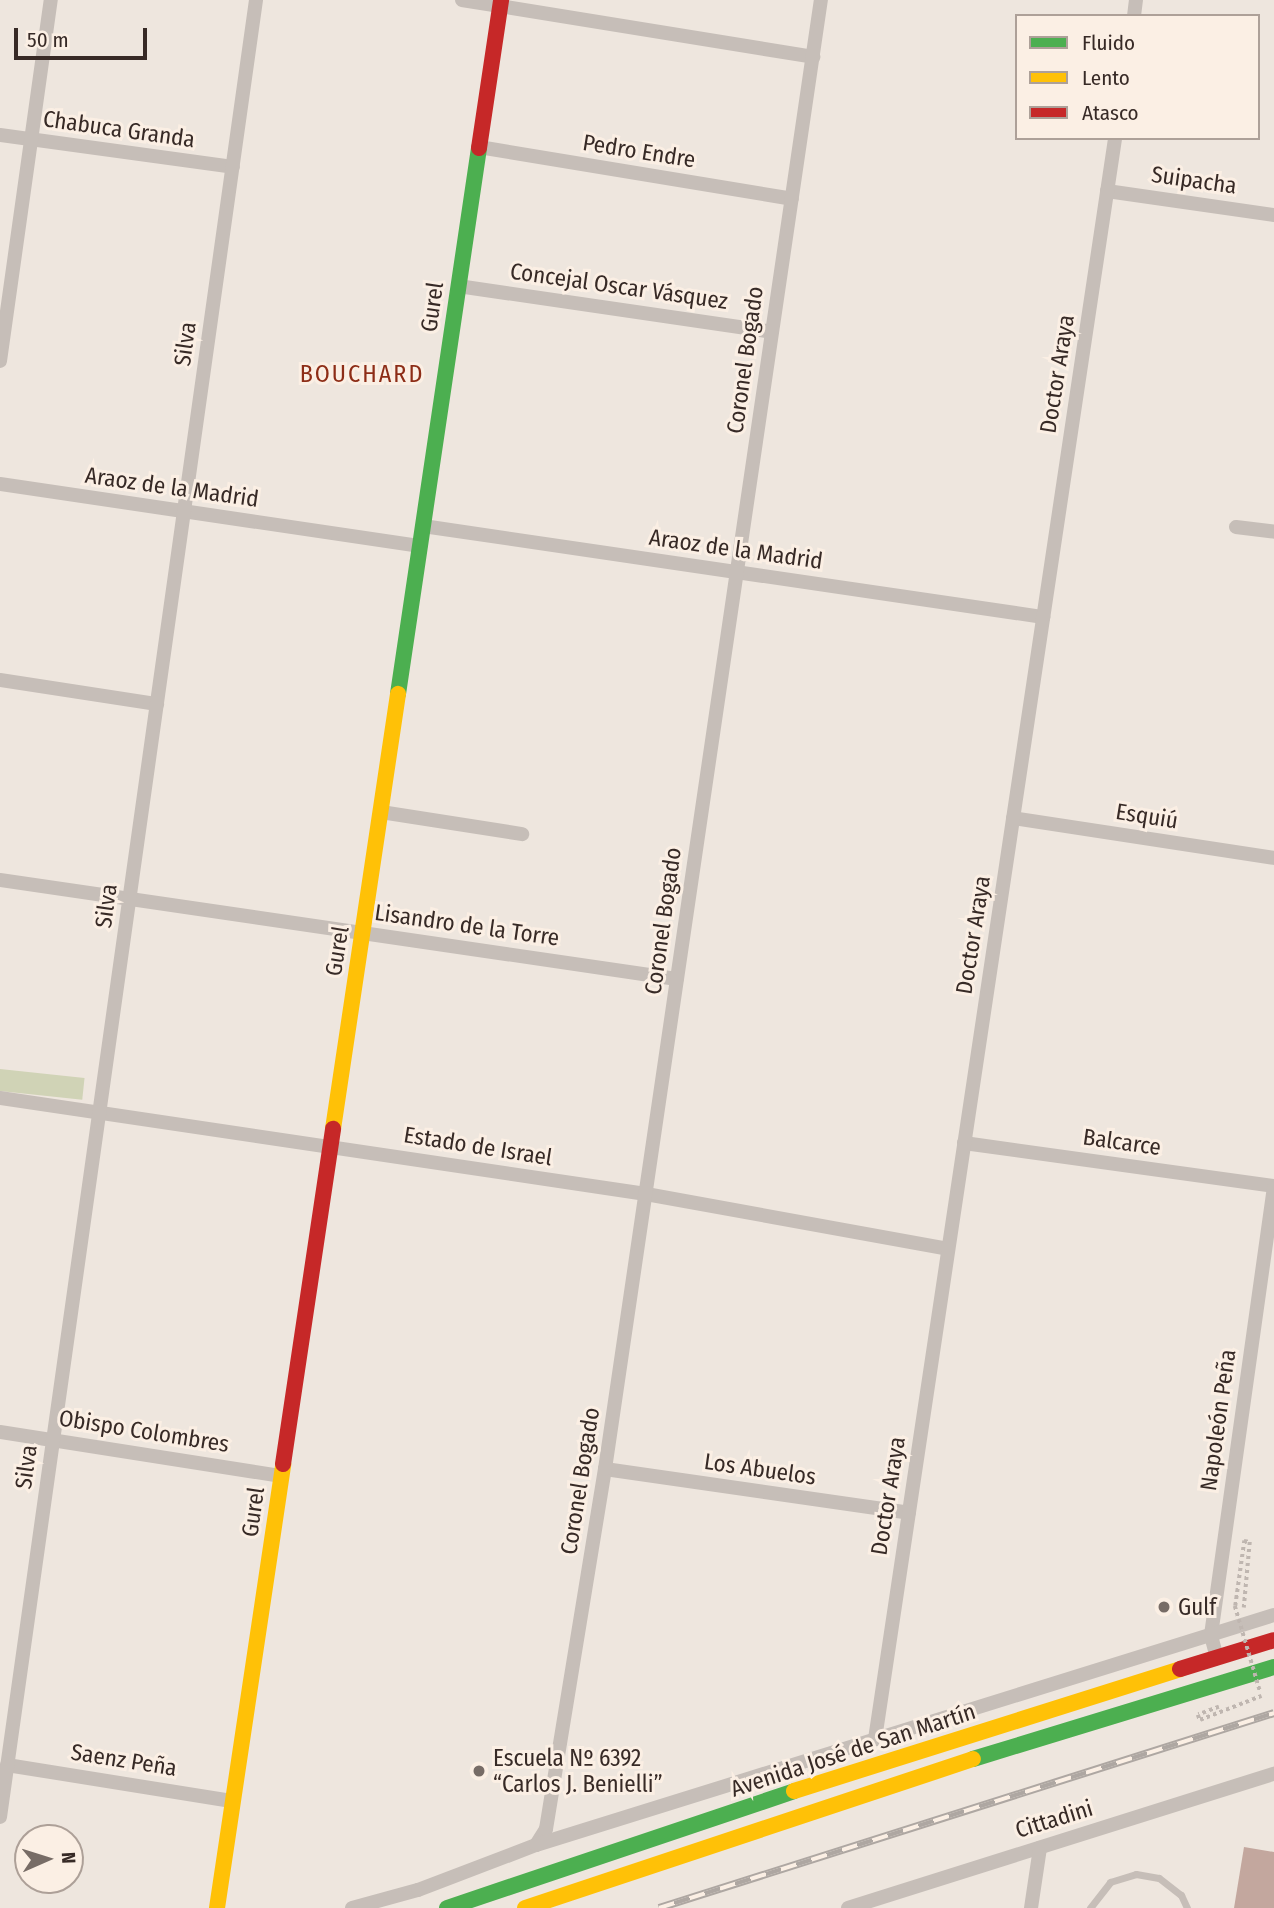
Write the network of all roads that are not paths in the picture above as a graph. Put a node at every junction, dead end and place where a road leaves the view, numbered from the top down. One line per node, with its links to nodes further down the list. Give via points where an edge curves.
1 (51, 0): 8 (street)
2 (256, 0): 11 (street, Silva)
3 (463, 0): 5 (street)
4 (821, 0): 6 (street, Coronel Bogado)
5 (500, 4): 6 (street); 10 (street, Gurel)
6 (813, 57): 13 (street, Coronel Bogado)
7 (0, 135): 8 (street, Chabuca Granda)
8 (31, 139): 11 (street, Chabuca Granda); 17 (street)
9 (1115, 140): 12 (street, Doctor Araya)
10 (479, 147): 13 (street, Pedro Endre); 15 (street, Gurel)
11 (233, 167): 19 (street, Silva)
12 (1107, 191): 14 (street, Suipacha); 25 (street, Doctor Araya)
13 (792, 199): 16 (street, Coronel Bogado)
14 (1274, 215)
15 (458, 286): 16 (street, Concejal Oscar Vásquez); 20 (street, Gurel)
16 (772, 332): 24 (street, Coronel Bogado)
17 (0, 361)
18 (0, 484): 19 (street, Araoz de la Madrid)
19 (184, 511): 23 (street, Araoz de la Madrid); 27 (street, Silva)
20 (423, 526): 23 (street, Gurel); 24 (street, Araoz de la Madrid)
21 (1236, 527): 22 (street)
22 (1274, 532)
23 (420, 546): 28 (street, Gurel)
24 (737, 572): 25 (street, Araoz de la Madrid); 35 (street, Coronel Bogado)
25 (1043, 617): 29 (street, Doctor Araya)
26 (0, 680): 27 (street)
27 (157, 704): 33 (street, Silva)
28 (381, 812): 30 (street); 34 (street, Gurel)
29 (1013, 818): 31 (street, Esquiú); 38 (street, Doctor Araya)
30 (522, 834)
31 (1274, 859)
32 (0, 880): 33 (street, Lisandro de la Torre)
33 (130, 899): 34 (street, Lisandro de la Torre); 37 (street, Silva)
34 (362, 933): 35 (street, Lisandro de la Torre); 39 (street, Gurel)
35 (677, 979): 41 (street, Coronel Bogado)
36 (0, 1098): 37 (street, Estado de Israel)
37 (99, 1112): 39 (street, Estado de Israel); 44 (street, Silva)
38 (964, 1143): 40 (street, Balcarce); 42 (street, Doctor Araya)
39 (330, 1147): 41 (street, Estado de Israel); 46 (street, Gurel)
40 (1274, 1187): 49 (street, Napoleón Peña)
41 (646, 1194): 42 (street, Estado de Israel); 45 (street, Coronel Bogado)
42 (948, 1249): 47 (street, Doctor Araya)
43 (0, 1432): 44 (street, Obispo Colombres)
44 (53, 1440): 46 (street, Obispo Colombres); 54 (street, Silva)
45 (606, 1469): 47 (street, Los Abuelos); 58 (street, Coronel Bogado, via 546,1829)
46 (282, 1476): 56 (street, Gurel)
47 (909, 1513): 53 (street, Doctor Araya)
48 (1274, 1615): 49 (street)
49 (1211, 1635): 51 (street, Napoleón Peña); 53 (street)
50 (1274, 1640): 51 (street, Avenida José de San Martín)
51 (1217, 1658): 60 (street, Avenida José de San Martín, via 872,1765)
52 (1274, 1667): 65 (street, Avenida José de San Martín, via 869,1791)
53 (875, 1739): 58 (street)
54 (7, 1765): 56 (street, Saenz Peña); 57 (street, Silva)
55 (1274, 1774): 59 (street, Cittadini)
56 (233, 1801): 61 (street, Gurel)
57 (0, 1817)
58 (536, 1844): 62 (street, via 418,1890)
59 (1040, 1848): 66 (street, Cittadini); 67 (street)
60 (515, 1888): 63 (street, Avenida José de San Martín); 64 (street)
61 (217, 1908)
62 (352, 1908)
63 (447, 1908)
64 (519, 1908)
65 (525, 1908)
66 (848, 1908)
67 (1031, 1908)
68 (1090, 1908): 69 (lane, via 1110,1882 1136,1874 1159,1878 1181,1895)
69 (1187, 1908)

